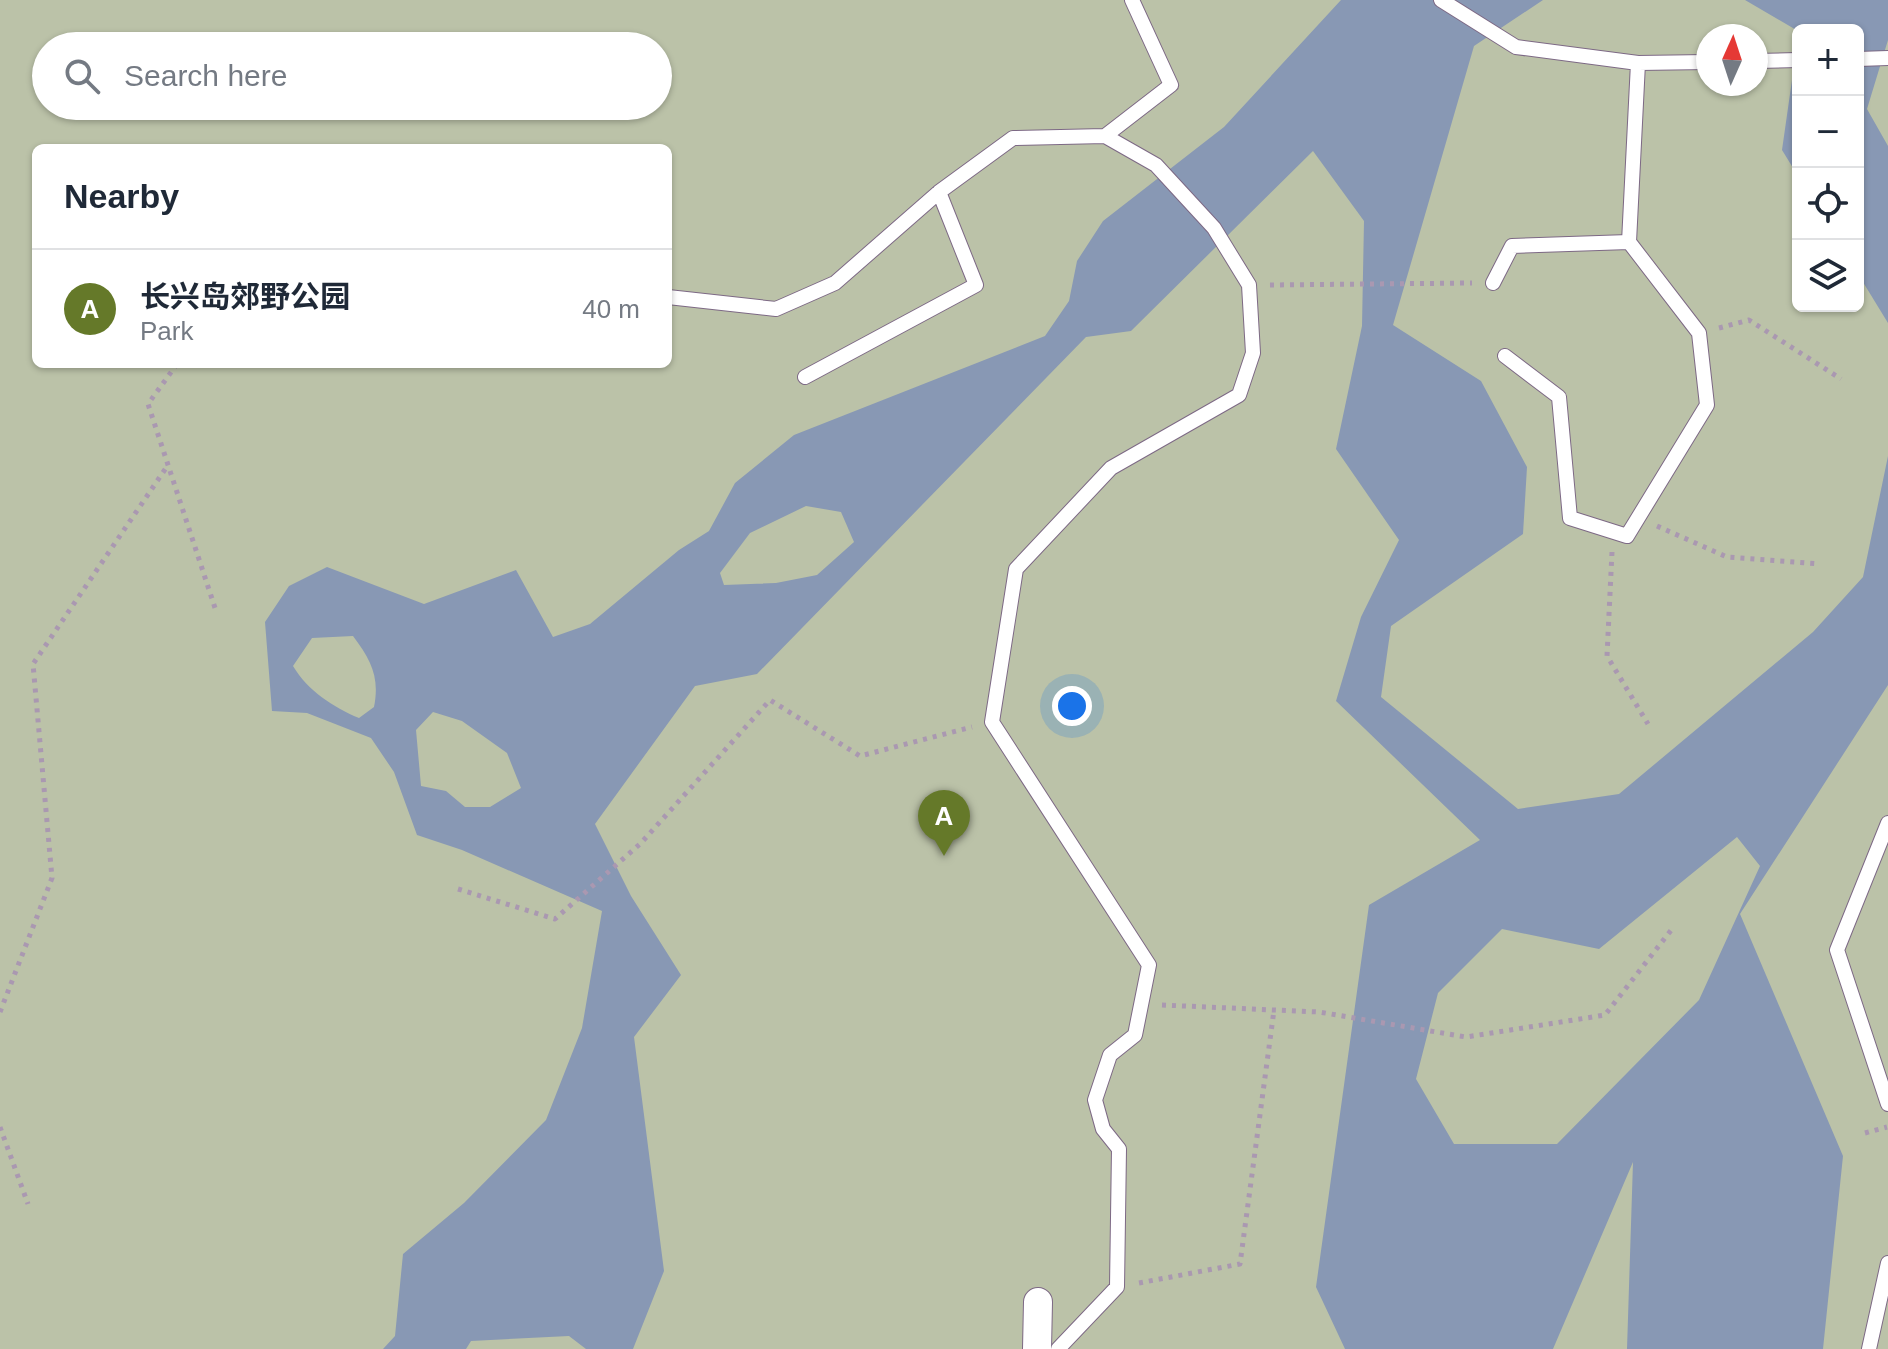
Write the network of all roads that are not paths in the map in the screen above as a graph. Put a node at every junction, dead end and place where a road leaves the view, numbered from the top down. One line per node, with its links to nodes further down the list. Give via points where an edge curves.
1 (1132, 0): 9 (lane, via 1171,85)
2 (1441, 0): 8 (lane, via 1516,47)
3 (1888, 58): 4 (lane)
4 (1864, 59)
5 (1792, 60): 6 (lane)
6 (1768, 61)
7 (1696, 62): 8 (lane)
8 (1638, 63): 11 (lane)
9 (1105, 136): 10 (lane, via 1013,138); 21 (lane, via 1156,165 1214,228 1249,285 1253,353 1239,395 1111,468 1016,569 992,722 1149,965 1135,1035 1110,1055 1095,1100 1103,1129 1119,1149 1117,1287)
10 (939, 192): 13 (lane, via 835,283 776,309); 15 (lane, via 976,285)
11 (1629, 242): 12 (lane, via 1512,246); 14 (lane, via 1699,333 1707,405 1627,536 1570,518 1559,397)
12 (1493, 283)
13 (672, 297)
14 (1505, 356)
15 (805, 377)
16 (1888, 823): 17 (lane, via 1837,950)
17 (1888, 1104)
18 (1888, 1263): 22 (lane)
19 (1038, 1302): 20 (street)
20 (1037, 1349)
21 (1058, 1349)
22 (1869, 1349)

